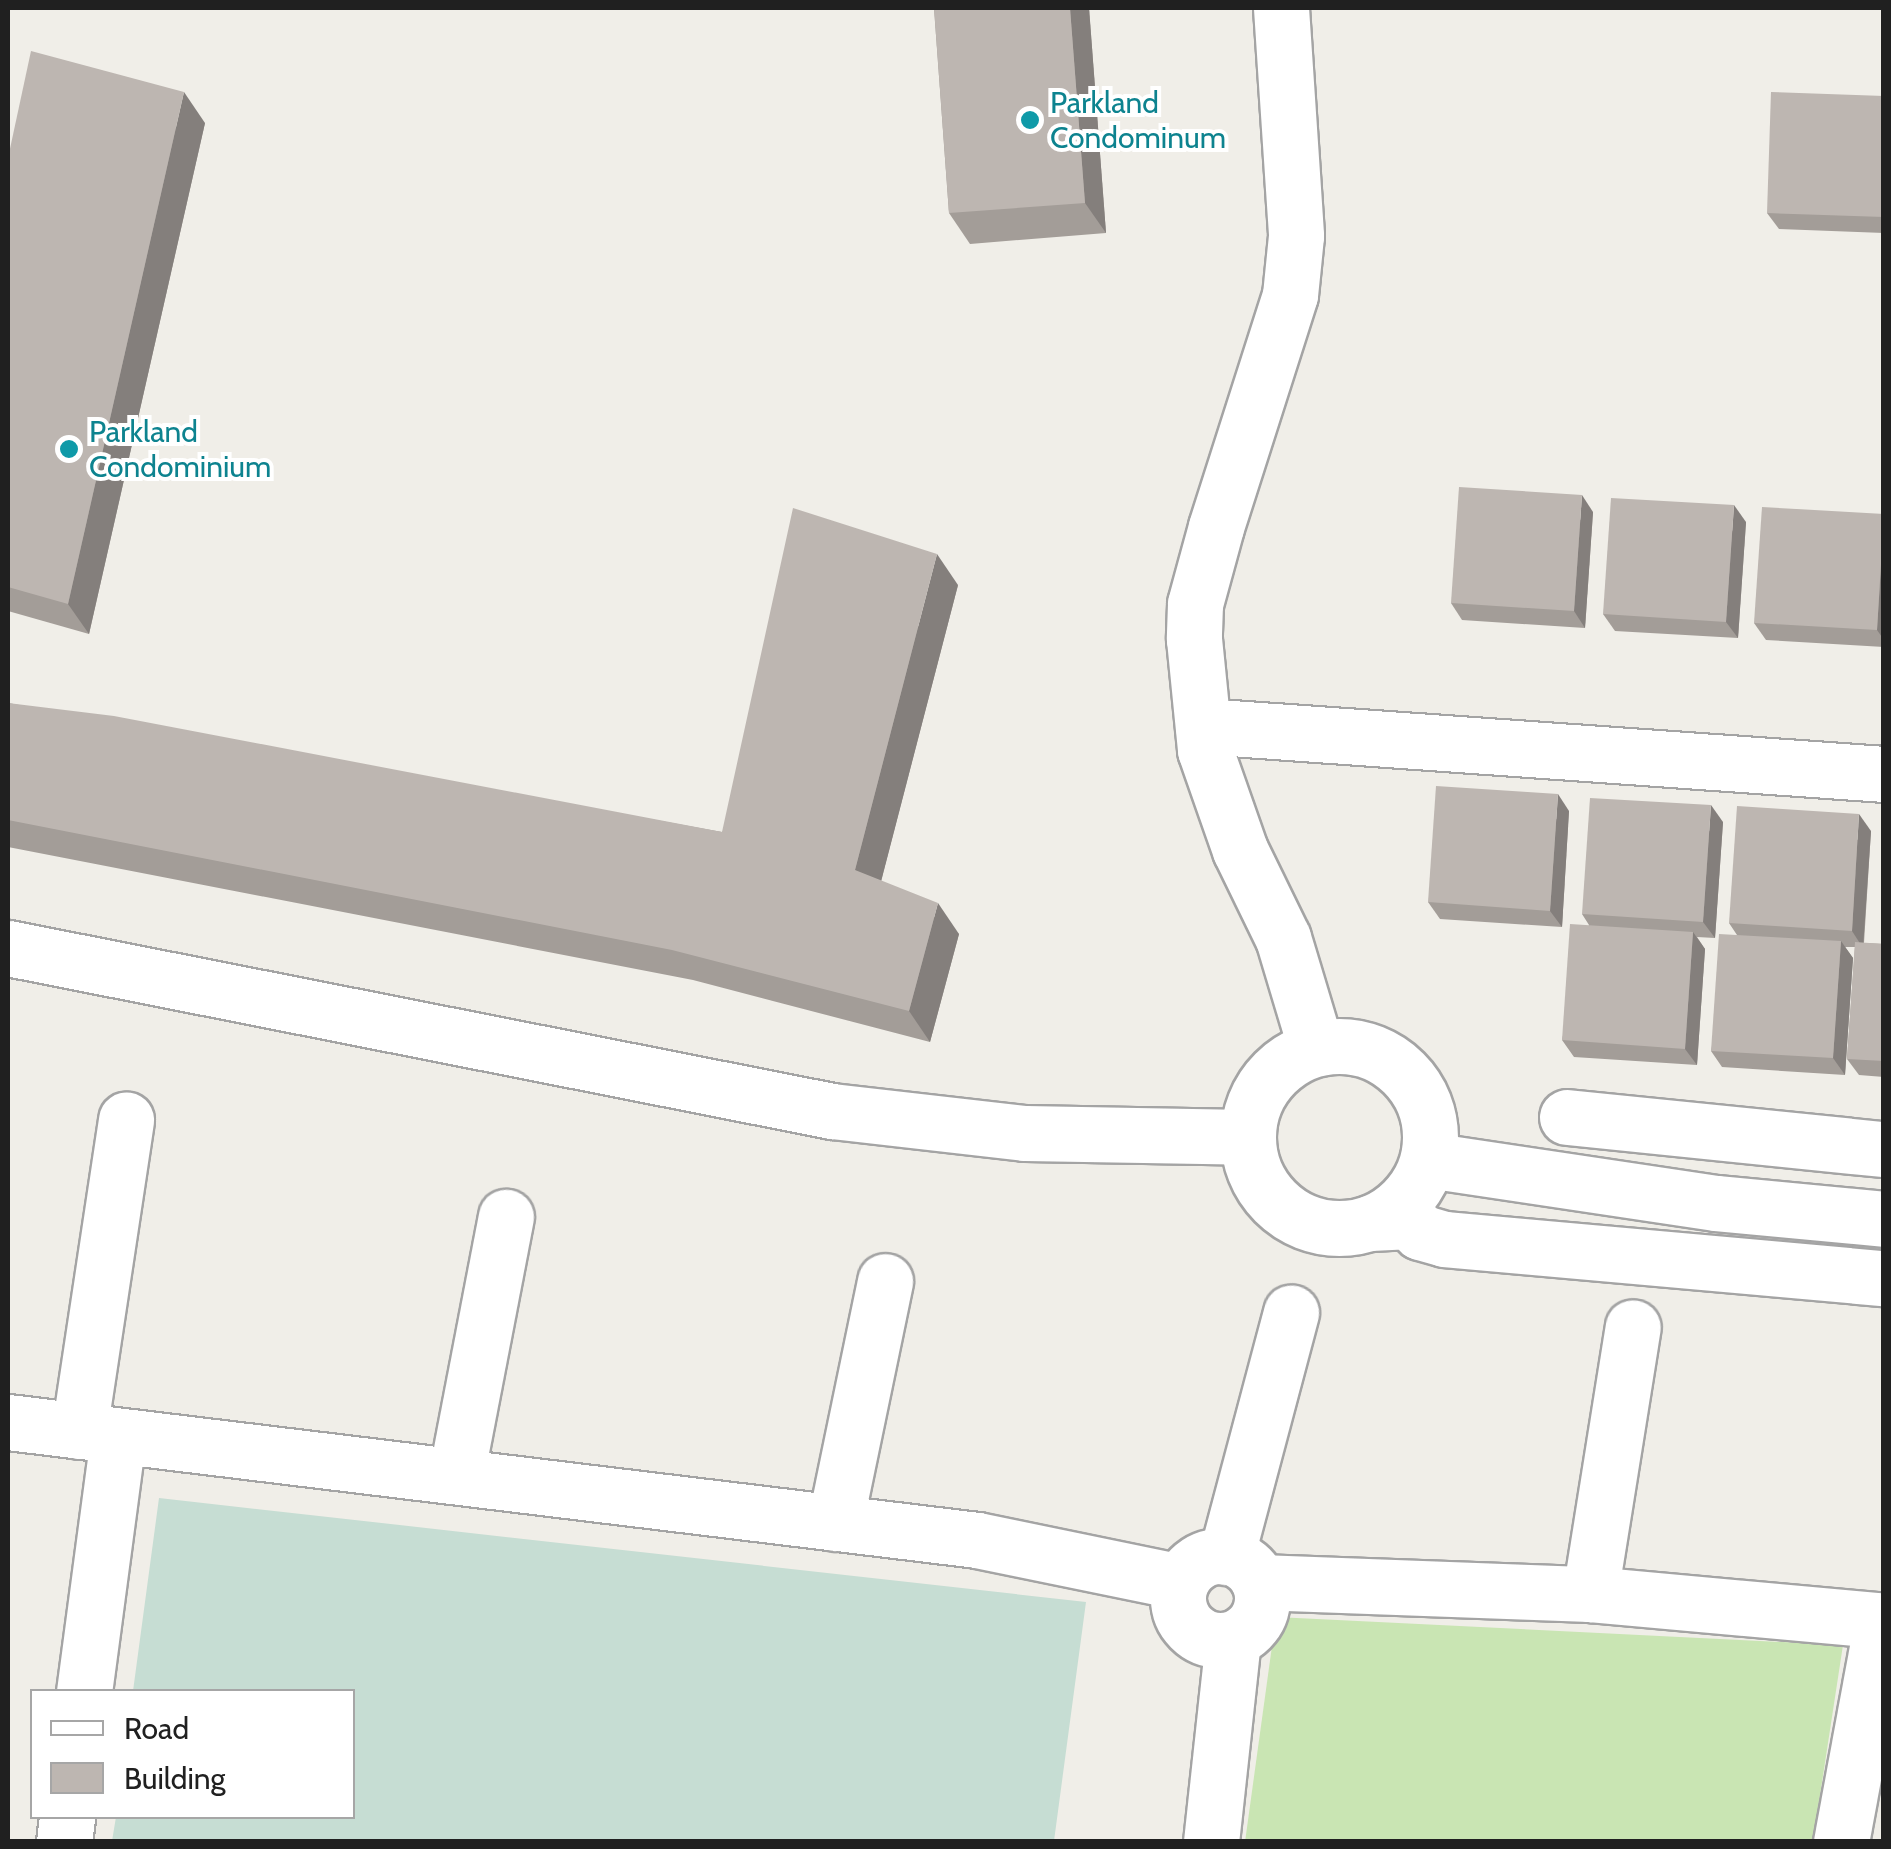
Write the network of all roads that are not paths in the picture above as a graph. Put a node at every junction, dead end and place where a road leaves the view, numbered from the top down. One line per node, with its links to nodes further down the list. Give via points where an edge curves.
1 (1282, 8): 2 (street, via 1296,236 1290,295 1194,604)
2 (1203, 726): 3 (street); 5 (street, via 1220,798 1284,938)
3 (1884, 774)
4 (8, 948): 8 (street, via 832,1111 1025,1134)
5 (1316, 1048): 8 (street, via 1266,1082); 10 (street, via 1369,1050 1414,1082 1427,1106)
6 (1566, 1117): 9 (street)
7 (126, 1120): 19 (street)
8 (1247, 1138): 13 (street, via 1266,1192 1286,1212 1342,1228)
9 (1884, 1148)
10 (1428, 1160): 12 (street, via 1716,1203); 13 (street, via 1416,1186)
11 (506, 1218): 20 (street)
12 (1884, 1219)
13 (1370, 1223): 14 (street, via 1411,1221 1444,1240)
14 (1884, 1278)
15 (884, 1280): 21 (street)
16 (1290, 1312): 22 (street)
17 (1634, 1327): 23 (street)
18 (8, 1422): 19 (street)
19 (98, 1433): 20 (street); 26 (street)
20 (456, 1476): 21 (street)
21 (835, 1523): 22 (street)
22 (1222, 1574): 23 (street); 25 (street, via 1256,1622); 25 (street, via 1185,1622 1206,1638)
23 (1590, 1594): 24 (street)
24 (1883, 1621): 28 (street)
25 (1232, 1640): 27 (street)
26 (84, 1689)
27 (1211, 1842)
28 (1841, 1842)

